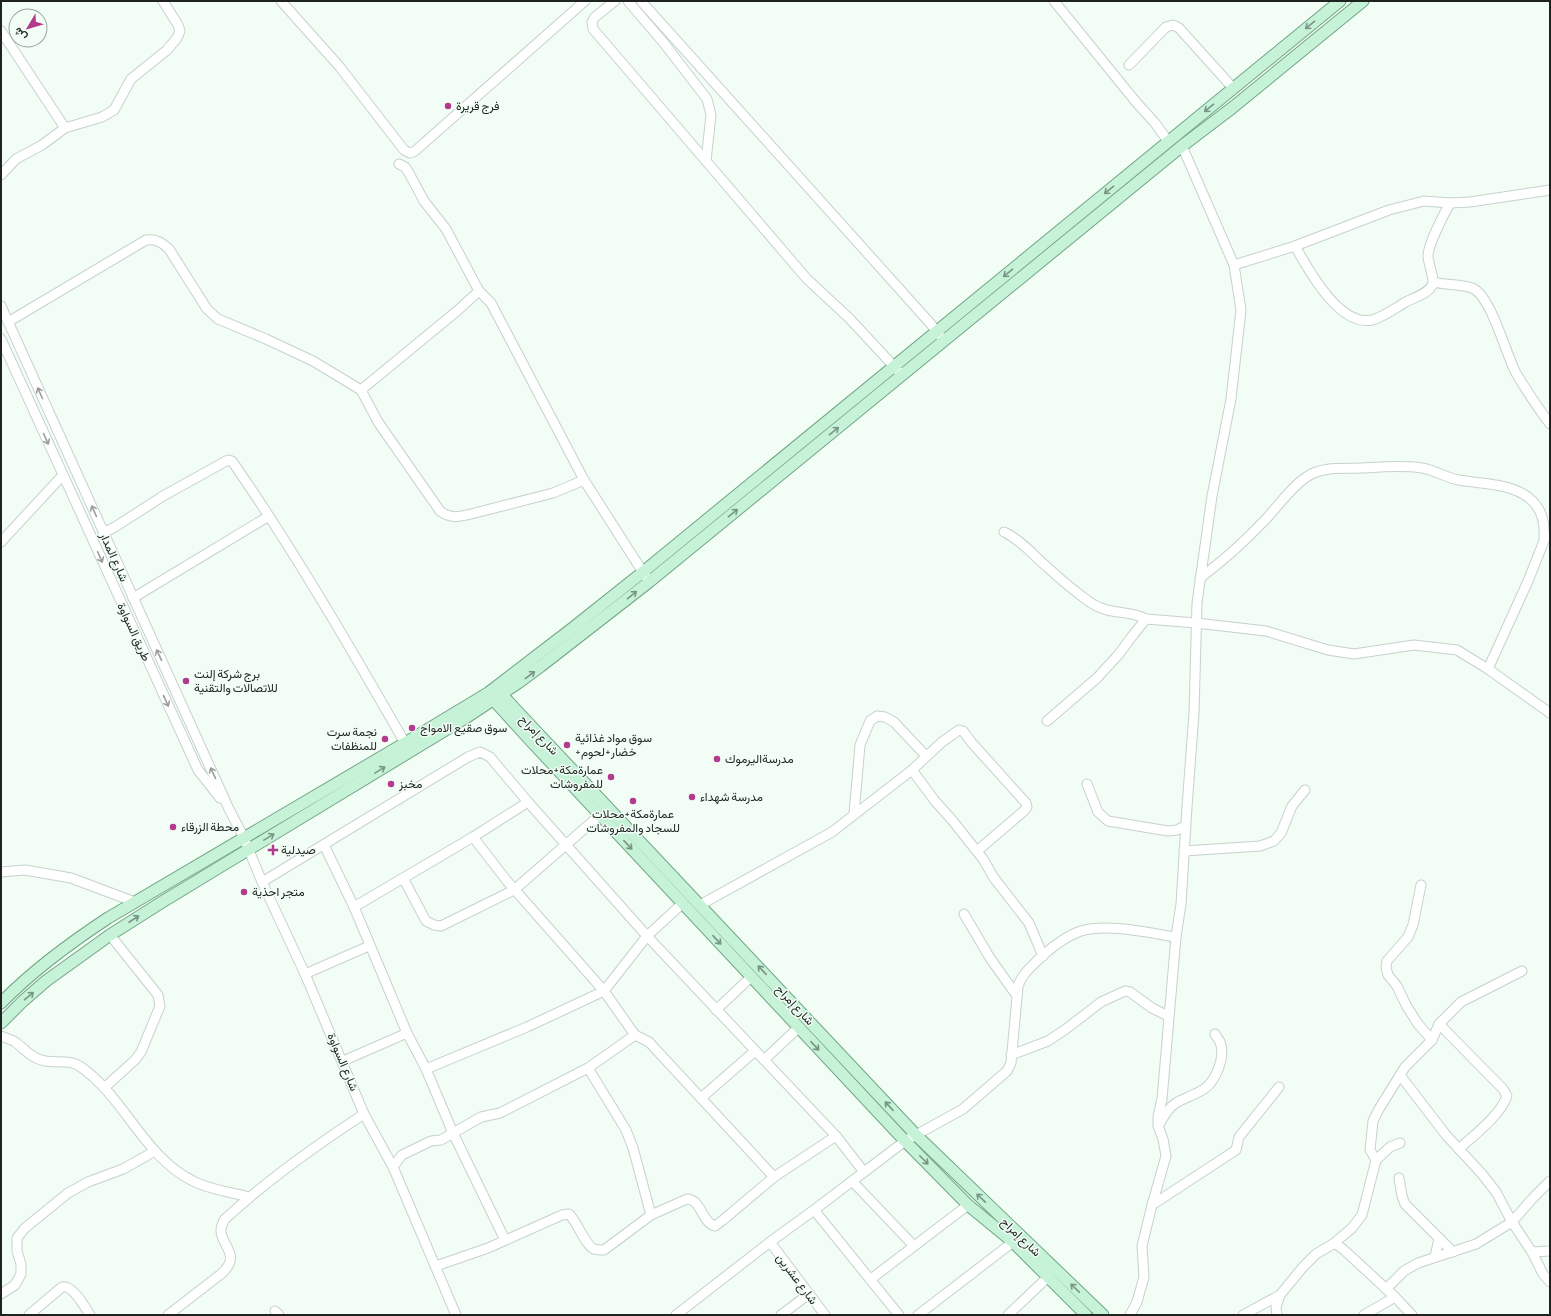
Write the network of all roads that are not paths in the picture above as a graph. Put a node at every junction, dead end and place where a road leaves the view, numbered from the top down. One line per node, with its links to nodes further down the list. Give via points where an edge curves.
1 (163, 1): 15 (street, via 178,25 180,31 177,38 167,50 132,79 119,103 108,115)
2 (281, 1): 3 (street, via 339,66 404,150 410,153)
3 (585, 1)
4 (615, 1): 18 (street, via 595,17 592,22 593,29)
5 (628, 1): 18 (street, via 707,99 712,115)
6 (641, 1): 29 (street)
7 (1054, 1): 16 (street)
8 (1340, 1): 12 (main road, one-way to 12)
9 (1363, 1): 14 (main road)
10 (1, 31): 15 (street)
11 (1129, 64): 12 (street, via 1166,27 1173,25 1179,28)
12 (1233, 88): 13 (main road)
13 (1223, 97): 14 (main road); 16 (main road, one-way to 16)
14 (1232, 108): 17 (main road)
15 (65, 128): 20 (street, via 42,145 16,159)
16 (1168, 141): 29 (main road, one-way to 29)
17 (1182, 146): 24 (street); 31 (main road)
18 (706, 161): 32 (street, via 807,278)
19 (399, 164): 26 (street, via 405,167 424,201 446,229)
20 (1, 175)
21 (1550, 190): 22 (street)
22 (1450, 203): 23 (street, via 1424,201 1389,210); 25 (street, via 1428,254)
23 (1296, 246): 24 (street); 25 (street, via 1309,272 1326,294 1342,311 1356,320 1378,318 1423,294)
24 (1234, 264): 45 (street, via 1241,310 1231,400 1212,496)
25 (1433, 282): 35 (street, via 1471,287 1479,292 1494,317 1516,372)
26 (478, 291): 34 (street); 37 (street, via 491,303)
27 (1, 306): 28 (street, شارع المدار)
28 (8, 322): 34 (street, via 146,240 154,239 169,250 207,309 218,319 313,361); 41 (street, شارع المدار, one-way to 28)
29 (936, 332): 31 (street); 32 (main road)
30 (1, 339): 36 (street, طريق السواوة, one-way to 36)
31 (943, 341): 33 (main road)
32 (894, 366): 33 (street); 44 (main road)
33 (902, 375): 46 (main road, one-way to 33)
34 (361, 390): 37 (street, via 378,422 445,515 455,517 470,514 553,493)
35 (1550, 424)
36 (63, 475): 43 (street); 60 (street, طريق السواوة, one-way to 60, via 198,770)
37 (584, 480): 44 (street)
38 (269, 516): 41 (street, via 232,461 228,460); 47 (street); 54 (street, via 326,607)
39 (1550, 527): 42 (street)
40 (1004, 532): 48 (street, via 1027,546 1046,567 1092,603 1107,611 1130,613)
41 (103, 533): 47 (street, شارع المدار)
42 (1544, 541): 45 (street, via 1544,520 1540,512 1530,498 1509,488 1457,479 1424,468 1396,466 1336,469 1319,471 1299,483 1264,521); 50 (street)
43 (1, 542)
44 (643, 572): 46 (street); 51 (main road)
45 (1200, 578): 49 (street)
46 (649, 582): 51 (main road, one-way to 46, via 575,641)
47 (133, 598): 60 (street, شارع المدار, one-way to 47)
48 (1146, 619): 49 (street); 53 (street, via 1097,678)
49 (1196, 623): 50 (street, via 1266,631 1328,650 1354,654 1414,645 1457,650); 63 (street, via 1194,713)
50 (1488, 669): 52 (street)
51 (495, 693): 54 (main road); 62 (main road, شارع إمراح); 68 (main road, one-way to 51); 78 (main road, شارع إمراح)
52 (1550, 713)
53 (1046, 721)
54 (405, 743): 65 (main road)
55 (926, 756): 56 (street); 61 (street, via 894,722 877,716 870,721 860,745); 69 (street, via 953,732 963,730 1026,803 1025,810)
56 (912, 770): 61 (street); 69 (street)
57 (1087, 784): 63 (street, via 1098,812 1108,821 1168,831)
58 (1305, 790): 70 (street, via 1292,806 1281,833 1274,842 1260,846)
59 (528, 802): 64 (street); 66 (street, via 490,757 480,752); 67 (street)
60 (229, 809): 65 (street, شارع السواوة)
61 (854, 814): 78 (street, via 811,844)
62 (600, 815): 67 (street); 77 (main road, شارع إمراح, one-way to 77)
63 (1186, 826): 70 (street)
64 (473, 837): 72 (street); 75 (street)
65 (244, 838): 68 (street, شارع السواوة); 76 (main road)
66 (324, 845): 73 (street); 79 (street)
67 (566, 845): 75 (street); 82 (street)
68 (249, 850): 73 (street, شارع السواوة); 81 (main road, one-way to 68)
69 (977, 851): 85 (street, via 994,878 1029,923)
70 (1184, 851): 83 (street)
71 (1, 872): 76 (street, via 25,870 71,878)
72 (403, 878): 75 (street, via 426,921 441,926); 79 (street)
73 (262, 882): 87 (street, شارع السواوة)
74 (1421, 885): 102 (street, via 1408,937 1387,961 1386,967 1388,975 1397,986 1414,1018)
75 (514, 890): 89 (street)
76 (135, 902): 91 (main road, via 74,941 16,987)
77 (683, 903): 82 (street); 88 (main road, شارع إمراح, one-way to 88)
78 (700, 905): 116 (main road, شارع إمراح, one-way to 78)
79 (354, 907): 84 (street)
80 (964, 914): 90 (street, via 990,958)
81 (110, 935): 94 (main road, one-way to 81, via 46,981); 111 (street, via 158,995 160,1006 141,1052)
82 (647, 936): 89 (street); 92 (street)
83 (1176, 937): 85 (street, via 1126,929 1099,928 1067,937); 93 (street)
84 (369, 946): 87 (street); 98 (street)
85 (1043, 956): 90 (street, via 1020,978)
86 (1522, 971): 95 (street, via 1461,1002)
87 (305, 974): 106 (street, شارع السواوة)
88 (752, 977): 92 (street); 96 (main road, شارع إمراح)
89 (604, 991): 100 (street); 108 (street, via 527,1027)
90 (1017, 996): 104 (street)
91 (1, 1003)
92 (716, 1010): 103 (street)
93 (1168, 1016): 104 (street, via 1130,992 1125,992 1101,1002 1048,1041); 114 (street)
94 (3, 1020): 97 (street)
95 (1439, 1024): 102 (street); 120 (street, via 1503,1088 1507,1096 1493,1116)
96 (798, 1028): 105 (street); 118 (main road, شارع إمراح, one-way to 118)
97 (1, 1031)
98 (407, 1033): 106 (street); 108 (street)
99 (1215, 1034): 114 (street, via 1222,1053 1218,1071 1212,1082 1175,1104 1166,1112)
100 (635, 1035): 107 (street); 112 (street, via 649,1042)
101 (1, 1036): 111 (street, via 14,1042 30,1055 45,1061 64,1061 80,1066)
102 (1432, 1040): 109 (street)
103 (755, 1051): 105 (street); 112 (street)
104 (1011, 1055): 116 (street, via 1008,1071 963,1109)
105 (764, 1060): 117 (street)
106 (343, 1061): 113 (street, شارع السواوة)
107 (588, 1068): 115 (street, via 500,1112 481,1117); 133 (street, via 626,1130)
108 (426, 1069): 115 (street)
109 (1400, 1075): 120 (street); 122 (street, via 1373,1121 1370,1150)
110 (1279, 1087): 131 (street, via 1239,1137 1236,1150)
111 (104, 1088): 121 (street)
112 (701, 1098): 125 (street)
113 (364, 1114): 123 (street, شارع السواوة); 129 (street)
114 (1158, 1126): 131 (street, via 1166,1156)
115 (454, 1133): 123 (street, via 402,1155); 136 (street)
116 (916, 1135): 118 (street); 165 (main road, شارع إمراح, one-way to 116)
117 (836, 1136): 124 (street); 125 (street)
118 (905, 1141): 124 (street); 130 (main road, شارع إمراح, one-way to 130)
119 (1400, 1143): 122 (street, via 1390,1147)
120 (1459, 1149): 134 (street, via 1496,1192)
121 (155, 1151): 129 (street, via 175,1170 194,1182); 150 (street, via 123,1169 88,1182 68,1193 25,1228 17,1238 21,1274 15,1285)
122 (1376, 1160): 139 (street, via 1362,1215 1352,1228)
123 (394, 1167): 145 (street, شارع السواوة)
124 (864, 1172): 127 (street)
125 (774, 1177): 133 (street, via 714,1226 709,1224 691,1199)
126 (1399, 1178): 135 (street, via 1405,1204)
127 (852, 1181): 132 (street); 140 (street)
128 (1550, 1181): 134 (street)
129 (249, 1197): 157 (street, via 224,1220 221,1229 230,1252 228,1267)
130 (968, 1204): 138 (main road, شارع إمراح); 140 (street)
131 (1152, 1205): 166 (street, via 1142,1246 1144,1277 1137,1302)
132 (814, 1210): 137 (street); 147 (street)
133 (651, 1215): 136 (street, via 604,1250 595,1250 589,1245 569,1214)
134 (1512, 1222): 142 (street, via 1476,1244); 143 (street)
135 (1439, 1238): 142 (street); 144 (street)
136 (505, 1240): 145 (street)
137 (770, 1242): 151 (street, شارع عشرين); 154 (street)
138 (1013, 1242): 146 (main road, شارع إمراح); 162 (street)
139 (1333, 1244): 149 (street, via 1344,1250); 152 (street, via 1316,1254)
140 (914, 1246): 147 (street)
141 (1550, 1251): 143 (street)
142 (1454, 1252): 144 (street)
143 (1532, 1252): 148 (street)
144 (1436, 1257): 149 (street, via 1404,1271)
145 (436, 1266): 158 (street, شارع السواوة)
146 (1048, 1277): 163 (street); 164 (main road, شارع إمراح)
147 (871, 1279): 161 (street)
148 (1550, 1282)
149 (1386, 1289): 153 (street)
150 (1, 1294)
151 (808, 1294): 159 (street); 160 (street, شارع عشرين)
152 (1280, 1295): 167 (street); 168 (street, via 1276,1307)
153 (1395, 1297): 169 (street); 170 (street)
154 (681, 1314)
155 (28, 1315): 156 (street, via 66,1286 73,1291)
156 (90, 1315)
157 (168, 1315)
158 (456, 1315)
159 (781, 1315)
160 (825, 1315)
161 (899, 1315)
162 (918, 1315)
163 (1008, 1315)
164 (1086, 1315)
165 (1103, 1315)
166 (1130, 1315)
167 (1243, 1315)
168 (1277, 1315)
169 (1364, 1315)
170 (1412, 1315)

